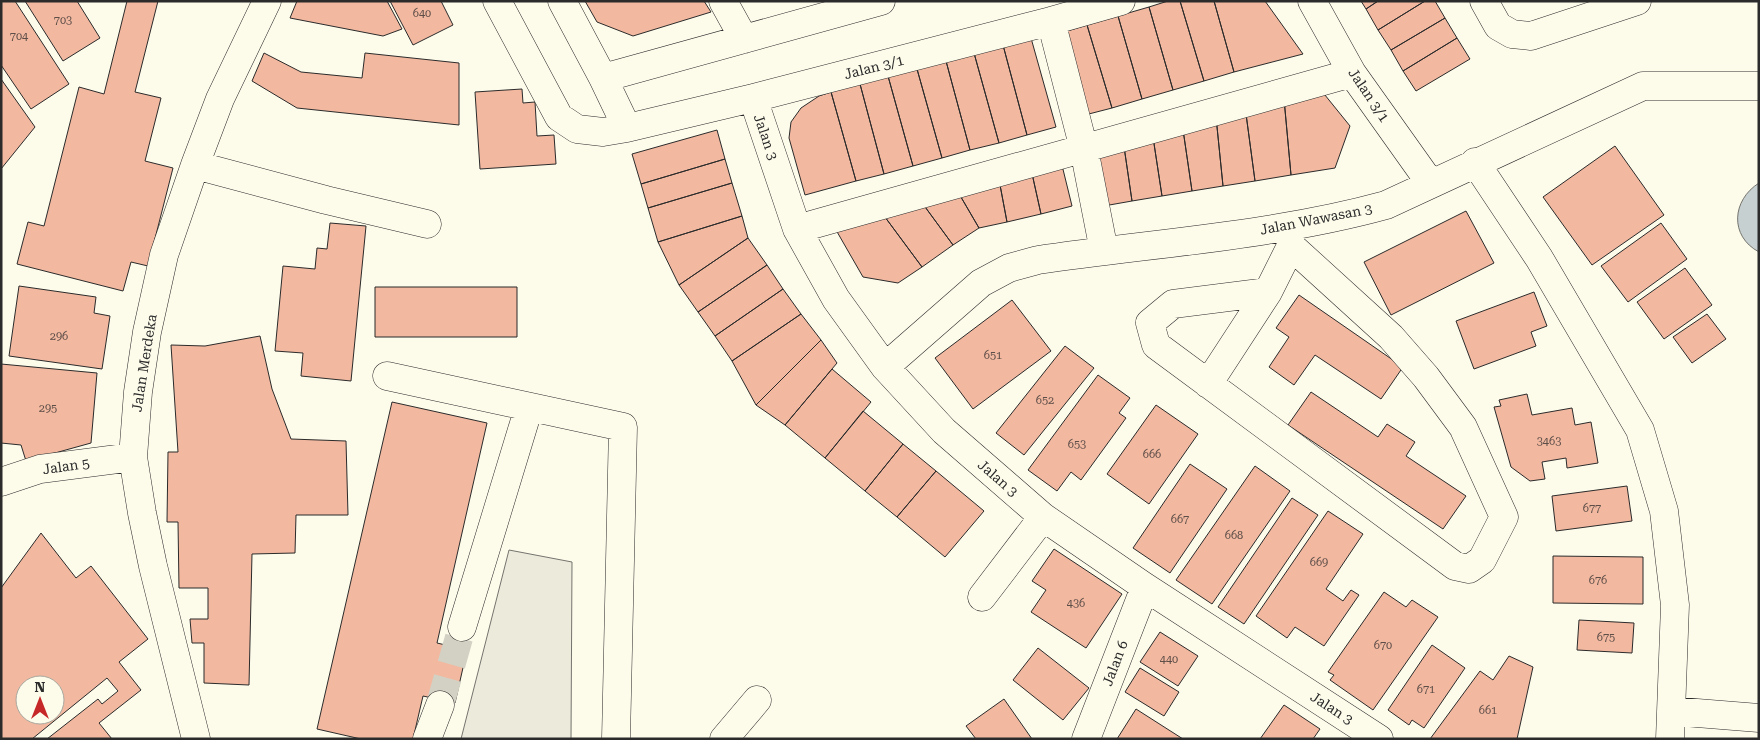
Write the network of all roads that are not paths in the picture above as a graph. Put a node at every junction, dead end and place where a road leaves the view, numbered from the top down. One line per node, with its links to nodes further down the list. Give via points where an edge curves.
1 (268, 1): 19 (street, Jalan Merdeka, via 220,99)
2 (497, 1): 16 (street, via 560,117 577,129 603,132)
3 (562, 1): 13 (street)
4 (723, 1): 11 (street)
5 (881, 1): 11 (street)
6 (1121, 1): 10 (street, Jalan 3/1)
7 (1312, 1): 12 (street, Jalan 3/1)
8 (1484, 1): 9 (street, via 1498,26 1512,34 1531,36)
9 (1637, 1)
10 (1051, 21): 15 (street, Jalan 3/1); 17 (street)
11 (744, 40): 13 (street)
12 (1352, 72): 17 (street); 20 (street, Jalan 3/1)
13 (603, 78): 16 (street)
14 (1759, 86): 18 (street, Jalan Wawasan 3, via 1643,86)
15 (753, 98): 16 (street, Jalan 3/1); 22 (street, Jalan 3)
16 (627, 128)
17 (1084, 149): 22 (street); 24 (street)
18 (1475, 162): 20 (street, Jalan Wawasan 3); 39 (street, via 1539,258 1640,430 1664,511 1674,596)
19 (195, 165): 21 (street); 30 (street, Jalan Merdeka, via 164,255 147,332)
20 (1431, 184): 23 (street, Jalan Wawasan 3, via 1386,205)
21 (427, 224)
22 (797, 229): 26 (street, Jalan 3, via 836,299)
23 (1290, 236): 24 (street, Jalan Wawasan 3); 25 (street); 28 (street, via 1391,337 1426,377 1463,428 1504,517 1482,560 1469,569 1455,566)
24 (1104, 250): 26 (street, Jalan Wawasan 3, via 1038,260 1010,268 981,283)
25 (1268, 292): 28 (street); 28 (street, via 1174,304 1150,324 1156,345)
26 (885, 367): 32 (street, Jalan 3, via 944,432)
27 (387, 376): 29 (street)
28 (1208, 384)
29 (529, 407): 35 (street); 42 (street, via 623,428)
30 (133, 457): 31 (street, Jalan 5, via 40,469); 40 (street, Jalan Merdeka, via 151,557)
31 (1, 482)
32 (1043, 517): 33 (street, Jalan 3); 34 (street)
33 (1145, 587): 44 (street, Jalan 6); 45 (street, Jalan 3)
34 (982, 597)
35 (462, 627)
36 (757, 700): 43 (street)
37 (440, 705): 41 (street)
38 (1759, 718): 39 (street)
39 (1673, 731)
40 (196, 739)
41 (427, 739)
42 (616, 739)
43 (724, 739)
44 (1086, 739)
45 (1379, 739)

